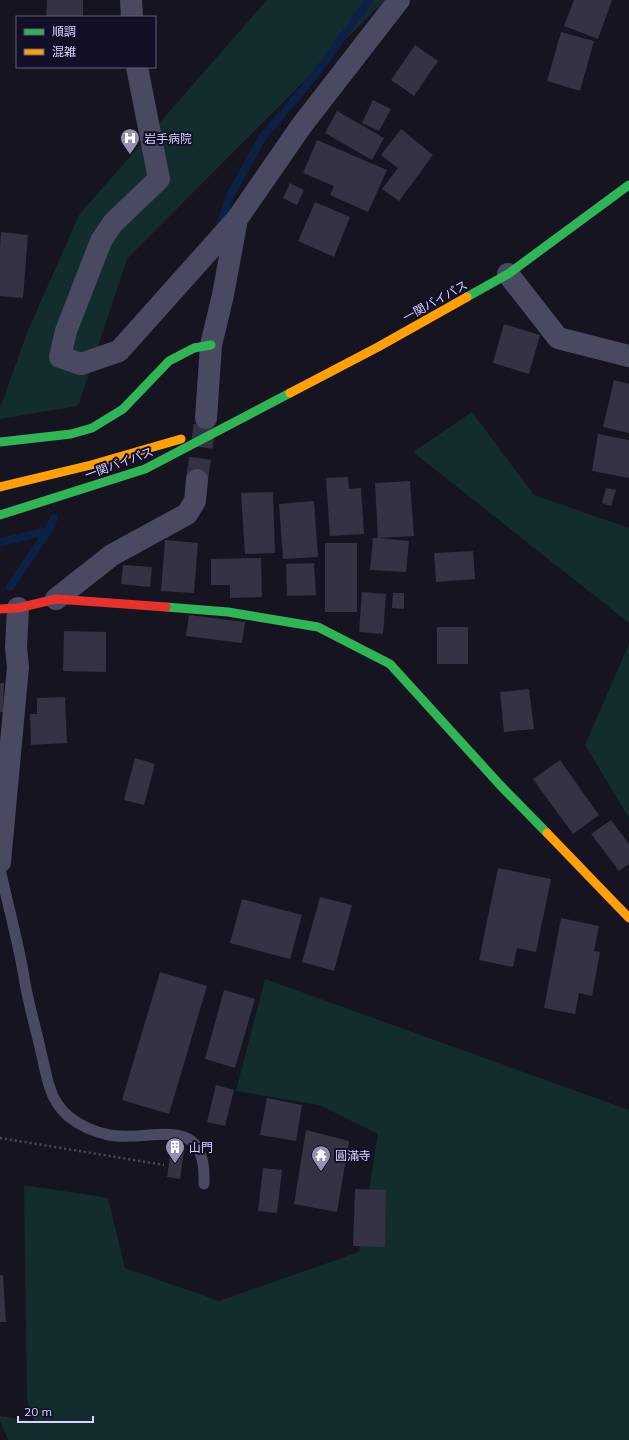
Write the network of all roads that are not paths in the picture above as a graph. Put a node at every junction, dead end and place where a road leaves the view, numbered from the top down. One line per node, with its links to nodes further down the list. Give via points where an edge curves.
1 (131, 0): 3 (street)
2 (399, 0): 6 (street, via 302,125)
3 (132, 16)
4 (137, 68): 6 (street, via 159,179 113,222 101,241 66,331 60,357 81,364 119,351)
5 (629, 185): 7 (main road, 一関バイパス)
6 (238, 219): 8 (street)
7 (508, 274): 9 (street, via 558,338); 11 (main road, 一関バイパス, via 378,347)
8 (211, 345): 10 (street); 12 (main road, via 194,348 169,361 123,409 92,428 71,434)
9 (629, 356)
10 (206, 418)
11 (241, 419): 14 (main road, 一関バイパス, via 136,453); 15 (main road, 一関バイパス, via 145,469)
12 (0, 442)
13 (198, 480): 16 (street, via 195,501 187,514 112,555)
14 (0, 487)
15 (0, 515)
16 (56, 599): 17 (main road); 20 (main road, via 228,612 318,627 390,664 495,779)
17 (9, 609): 18 (street, via 18,667)
18 (0, 862)
19 (0, 869): 21 (lane, via 23,967 26,992 50,1088 58,1103 67,1115 80,1124 110,1135 170,1134 192,1140 204,1163)
20 (629, 918)
21 (204, 1184)

